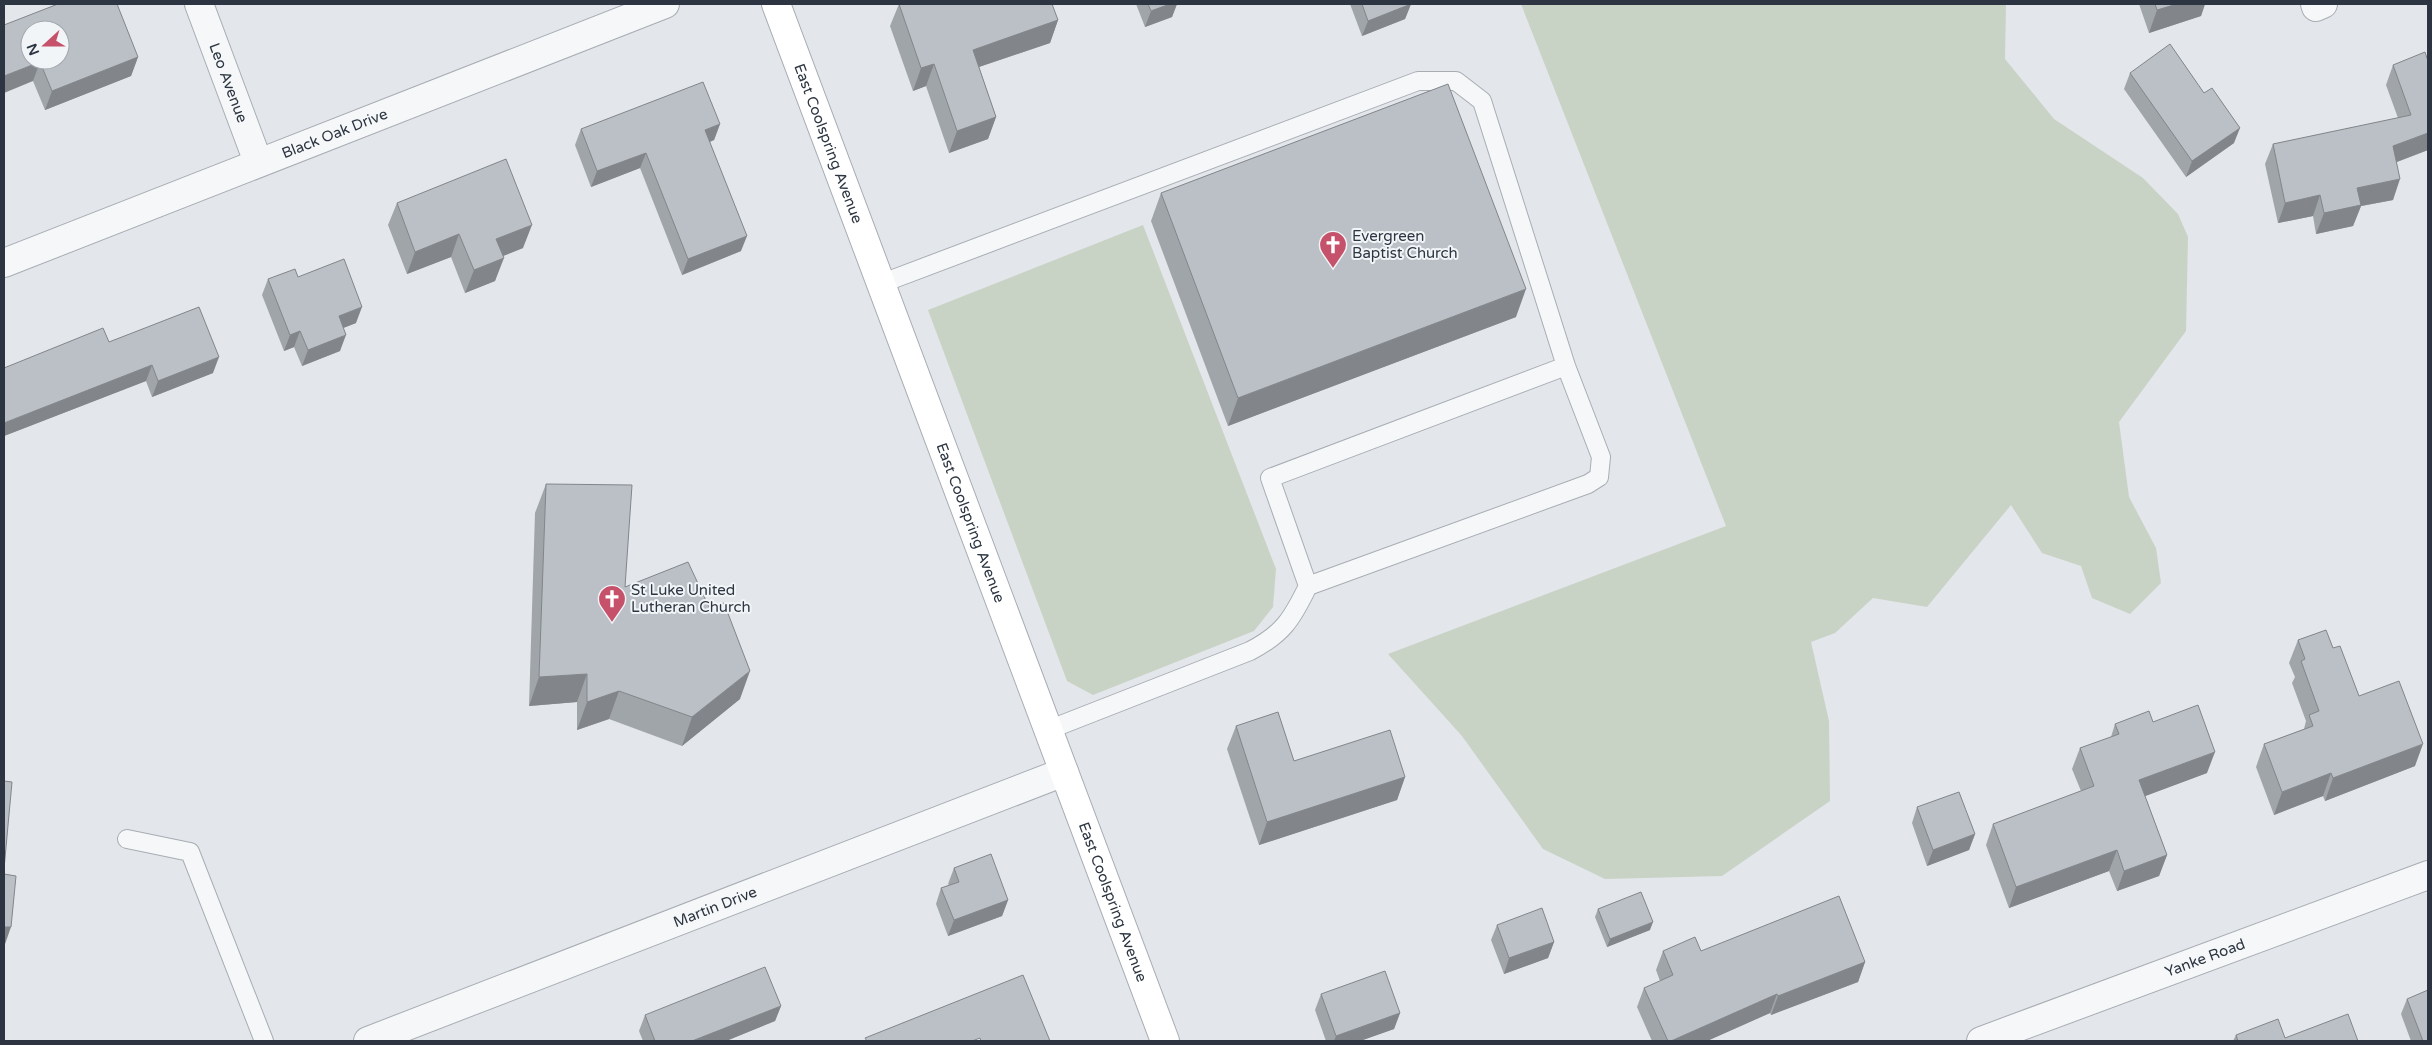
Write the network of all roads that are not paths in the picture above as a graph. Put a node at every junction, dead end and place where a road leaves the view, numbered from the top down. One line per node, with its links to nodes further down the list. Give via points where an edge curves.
1 (199, 4): 4 (street, Leo Avenue)
2 (665, 4): 4 (street, Black Oak Drive)
3 (776, 4): 6 (street, East Coolspring Avenue)
4 (258, 162): 5 (street, Black Oak Drive)
5 (4, 263)
6 (880, 284): 7 (lane, via 1418,81 1456,81 1482,102); 9 (street, East Coolspring Avenue)
7 (1566, 366): 8 (lane, via 1601,456 1599,477 1588,484); 8 (lane, via 1270,478)
8 (1308, 586): 9 (lane, via 1297,610 1271,640 1250,652)
9 (1048, 730): 10 (street, East Coolspring Avenue)
10 (1064, 772): 14 (street, Martin Drive); 15 (street, East Coolspring Avenue)
11 (126, 839): 13 (lane, via 190,852)
12 (2428, 875): 16 (street, Yanke Road)
13 (264, 1041)
14 (368, 1041)
15 (1165, 1041)
16 (1981, 1041)

